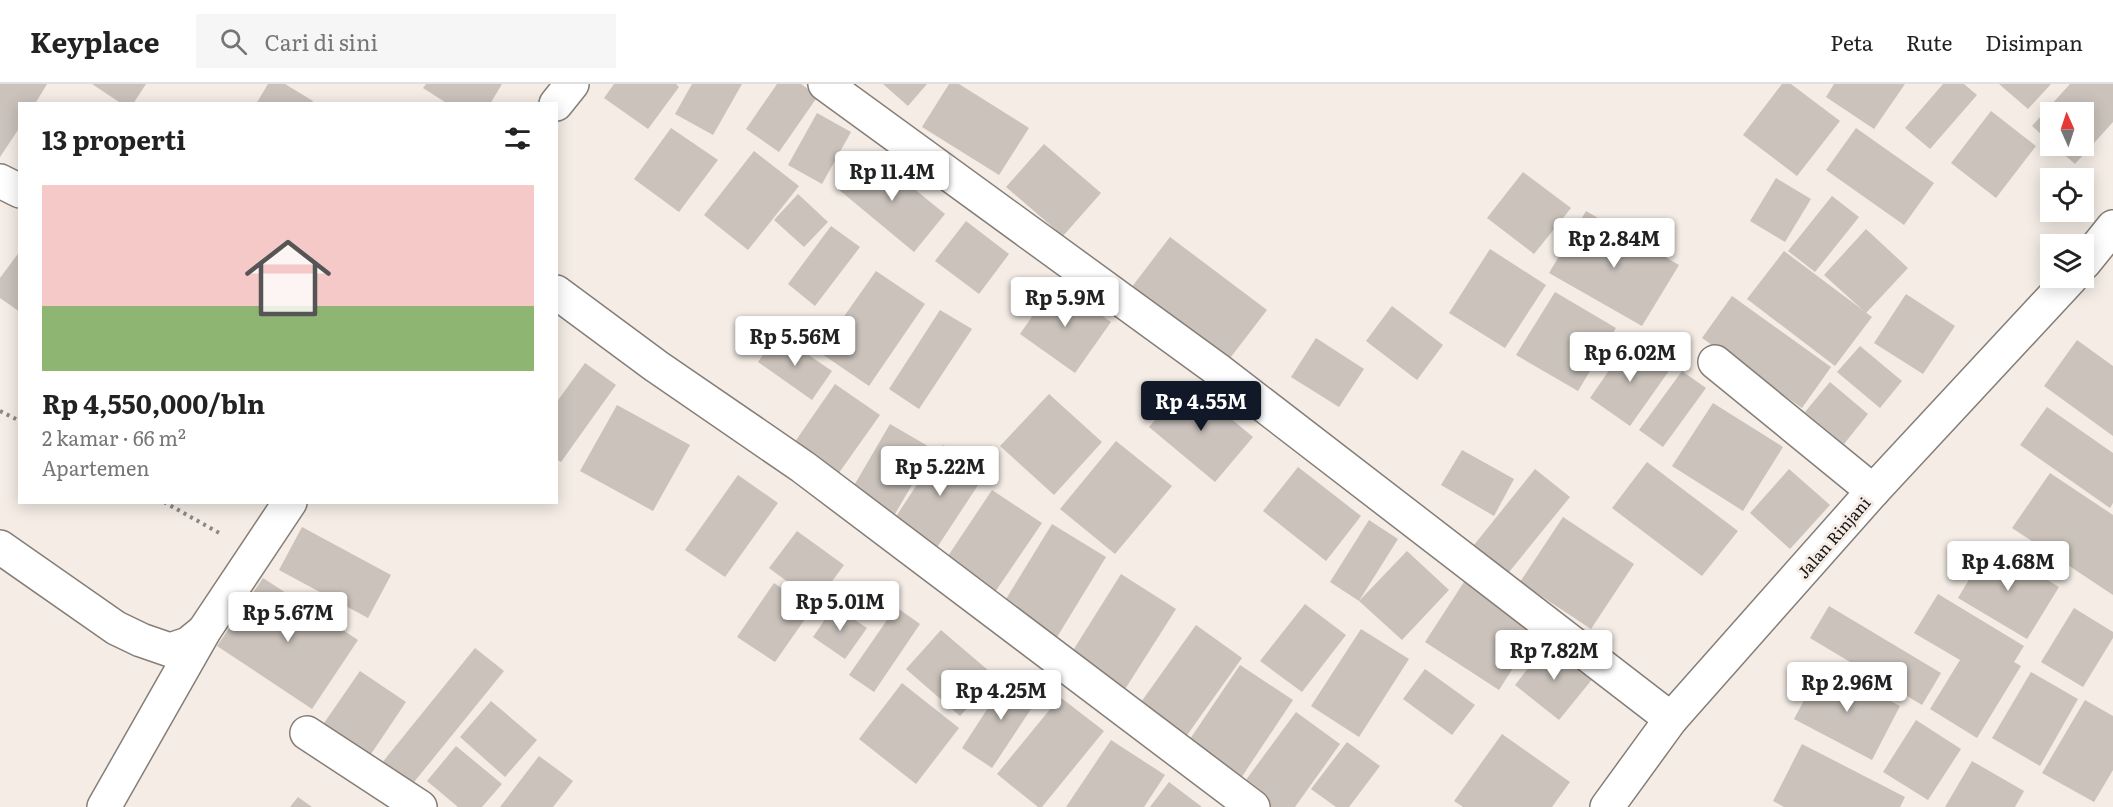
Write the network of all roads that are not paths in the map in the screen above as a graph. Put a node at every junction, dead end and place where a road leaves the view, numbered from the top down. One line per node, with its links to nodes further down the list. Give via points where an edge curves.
1 (572, 84): 3 (street)
2 (825, 84): 15 (street, via 1218,370)
3 (558, 102)
4 (0, 181): 5 (street)
5 (18, 190)
6 (2113, 227): 7 (street)
7 (2094, 251)
8 (2063, 288): 11 (street, Jalan Rinjani)
9 (558, 293): 19 (street, via 803,467)
10 (1715, 362): 11 (street)
11 (1873, 491): 15 (street, Jalan Rinjani)
12 (289, 504): 14 (street)
13 (0, 548): 14 (street, via 116,628 141,640 170,650 188,644)
14 (204, 631): 17 (street)
15 (1671, 719): 20 (street, Jalan Rinjani)
16 (307, 734): 18 (street)
17 (104, 807)
18 (420, 807)
19 (1253, 807)
20 (1607, 807)

